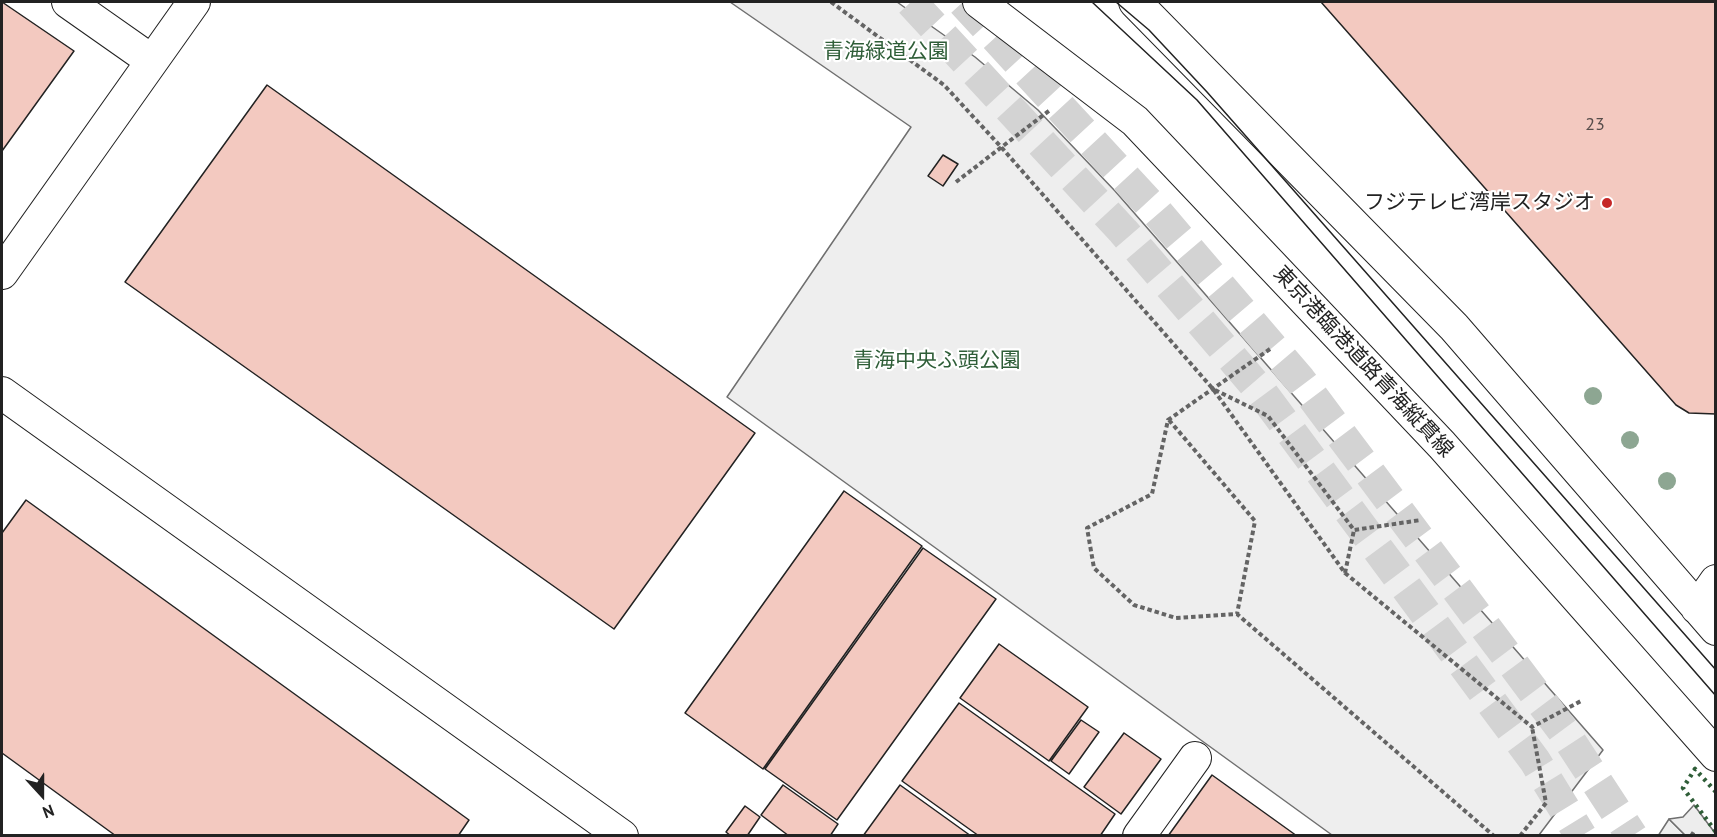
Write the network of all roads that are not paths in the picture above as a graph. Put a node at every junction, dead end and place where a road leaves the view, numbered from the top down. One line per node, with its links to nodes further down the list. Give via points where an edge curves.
1 (68, 2): 6 (street)
2 (194, 2): 6 (street)
3 (979, 2): 7 (street, 東京港臨港道路青海縦貫線)
4 (1016, 2): 7 (street)
5 (1152, 7): 11 (street, via 1454,327)
6 (152, 61): 8 (street)
7 (1135, 121): 12 (street, 東京港臨港道路青海縦貫線, via 1442,445)
8 (2, 273)
9 (2, 393): 14 (street)
10 (1716, 581): 11 (street)
11 (1706, 618)
12 (1716, 755)
13 (1195, 758): 15 (street)
14 (622, 836)
15 (1138, 836)

